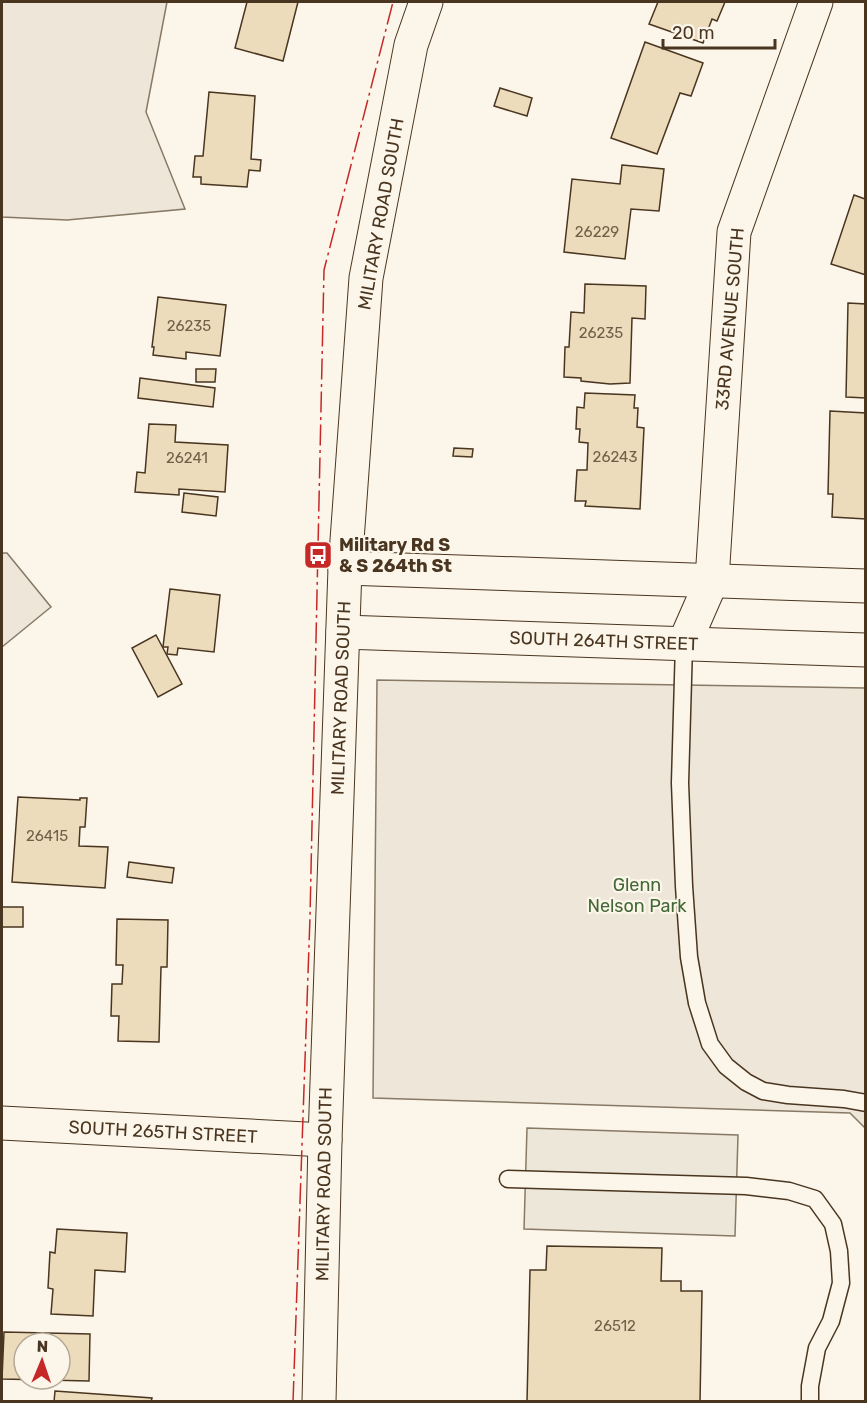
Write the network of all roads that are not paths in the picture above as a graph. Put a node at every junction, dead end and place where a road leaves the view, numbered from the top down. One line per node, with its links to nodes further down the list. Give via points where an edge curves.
1 (426, 2): 3 (street, MILITARY ROAD SOUTH, via 411,45 366,278)
2 (816, 2): 4 (street, 33RD AVENUE SOUTH, via 734,232)
3 (345, 568): 4 (street); 6 (street, MILITARY ROAD SOUTH)
4 (712, 580): 5 (street); 7 (street, 33RD AVENUE SOUTH)
5 (866, 586)
6 (343, 632): 7 (street, SOUTH 264TH STREET); 11 (street, MILITARY ROAD SOUTH)
7 (684, 644): 8 (street, SOUTH 264TH STREET); 9 (lane, via 680,783 684,886 689,957 706,1035 726,1066 763,1091)
8 (866, 650)
9 (866, 1103)
10 (2, 1123): 11 (street, SOUTH 265TH STREET)
11 (325, 1140): 13 (street, MILITARY ROAD SOUTH)
12 (508, 1179): 14 (lane, via 746,1186 789,1191 815,1199 833,1224 841,1283 831,1321 816,1348)
13 (319, 1401)
14 (810, 1401)

